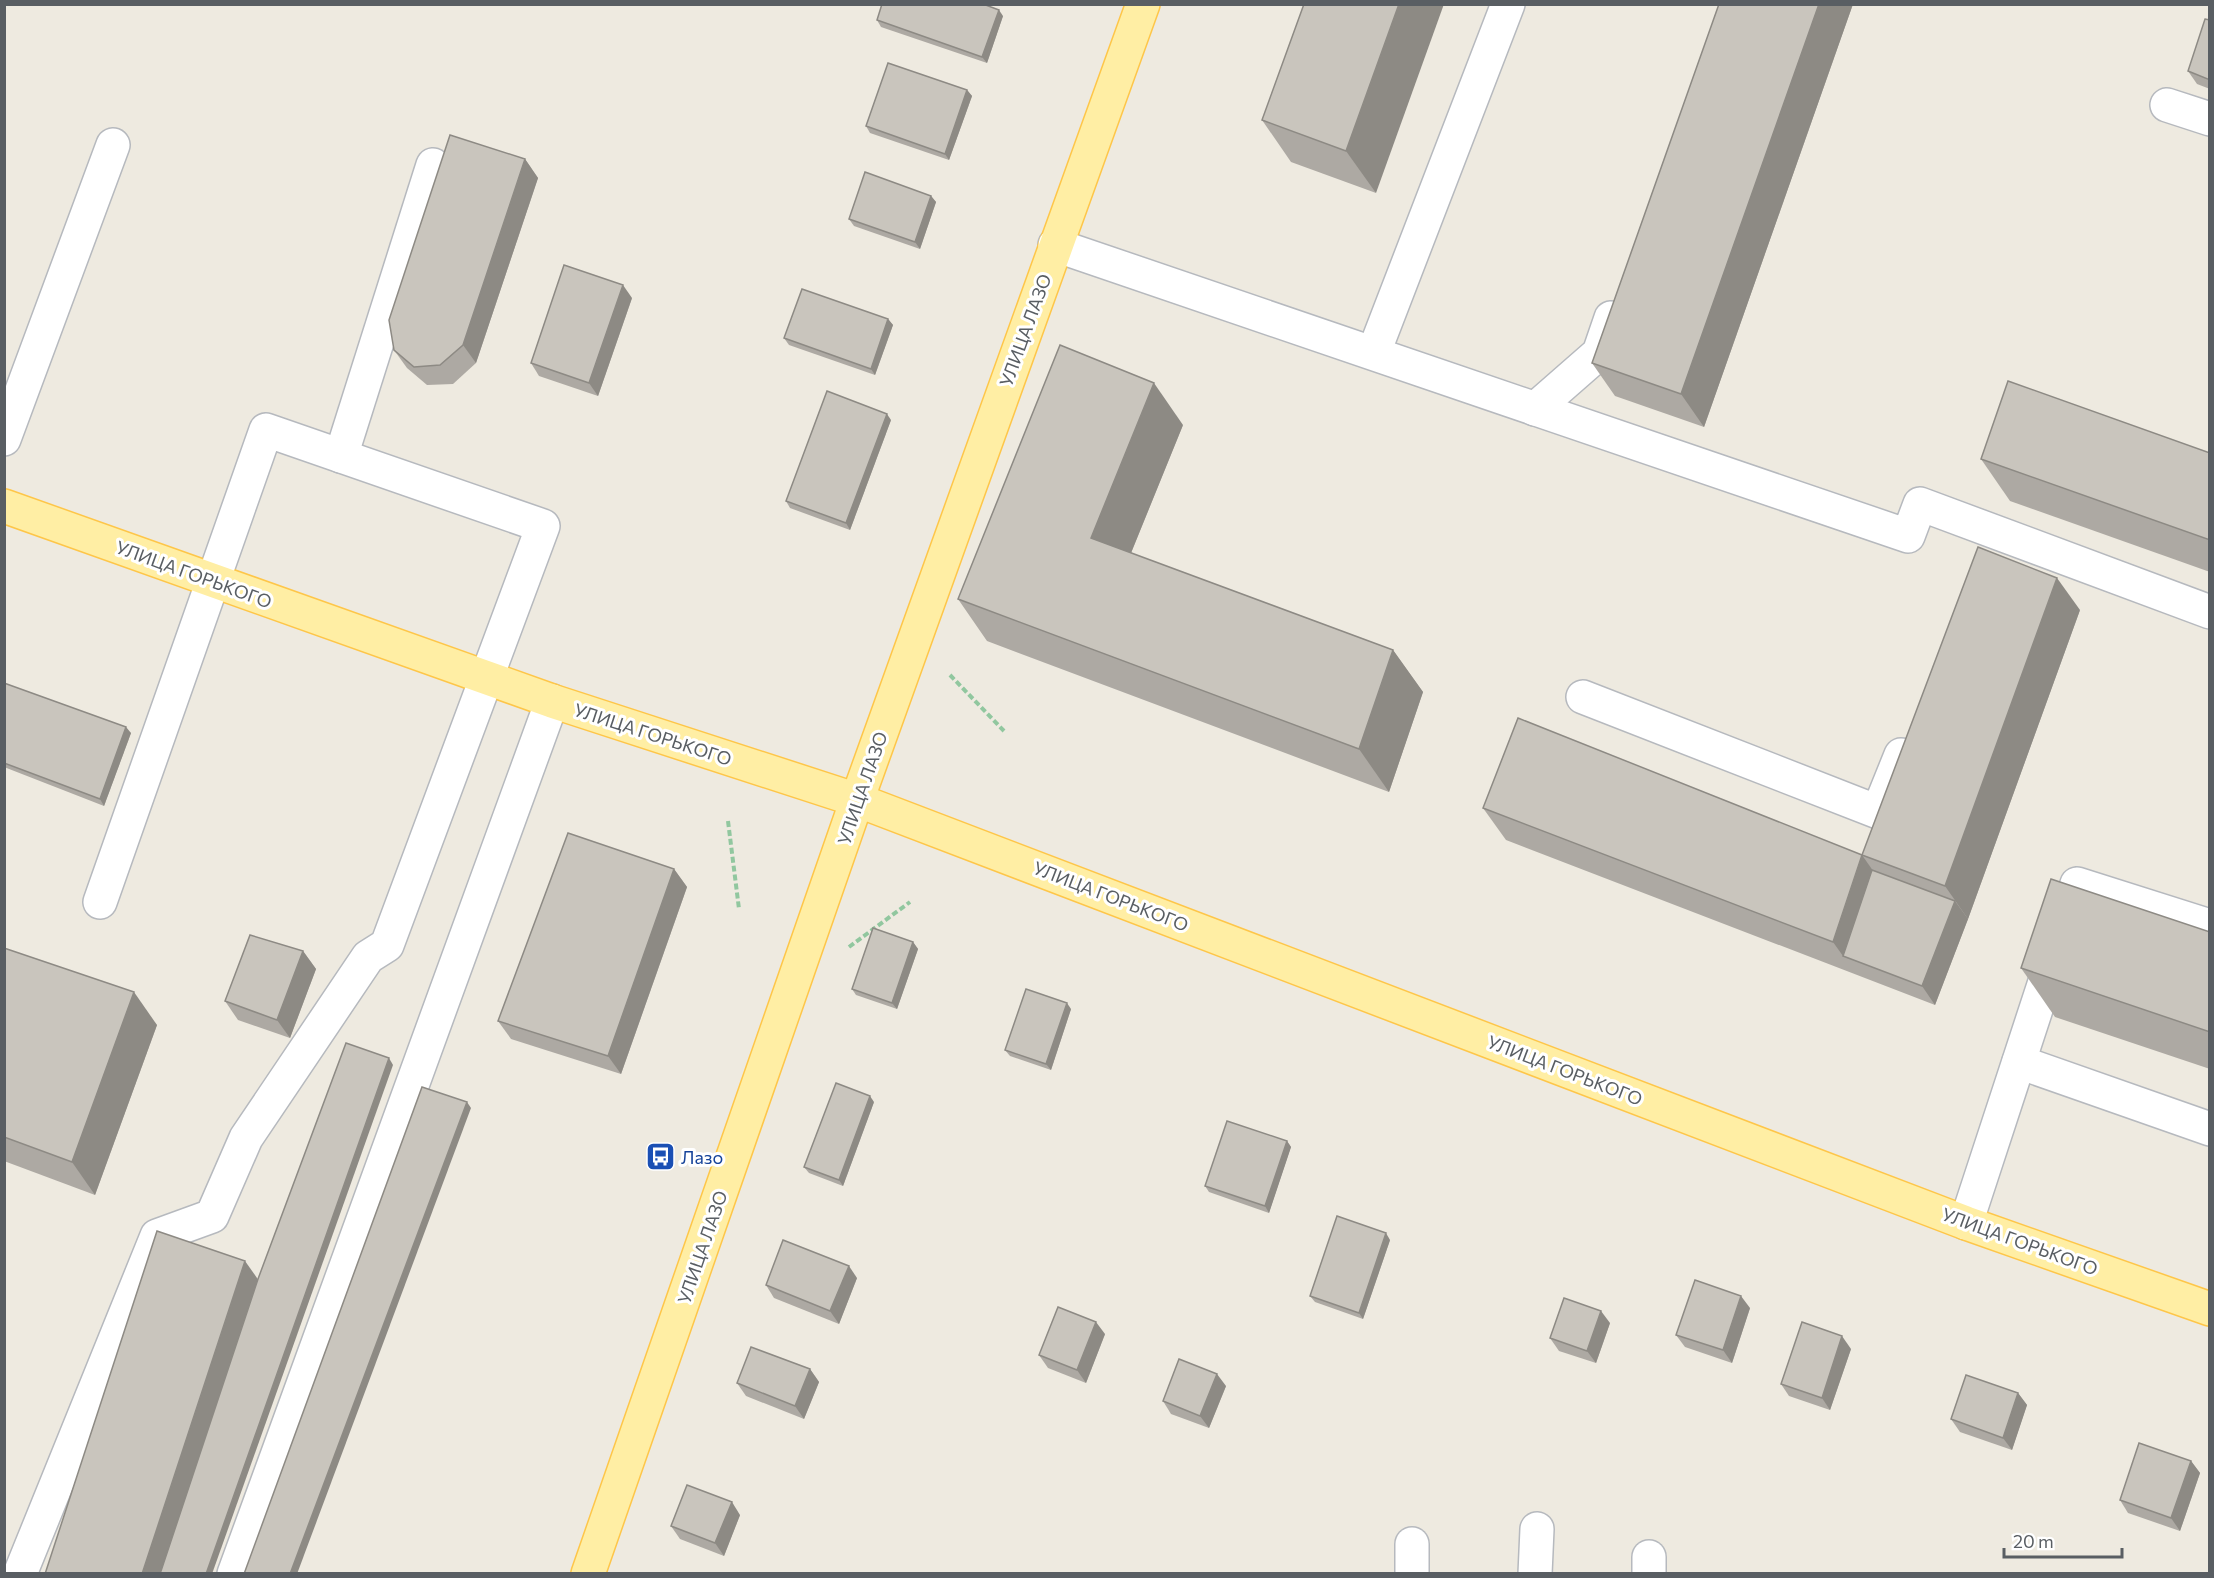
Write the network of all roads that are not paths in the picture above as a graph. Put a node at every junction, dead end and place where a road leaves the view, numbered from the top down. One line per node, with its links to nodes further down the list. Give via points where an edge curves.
1 (1143, 4): 7 (main road, УЛИЦА ЛАЗО)
2 (1508, 4): 9 (lane)
3 (2167, 105): 4 (lane)
4 (2210, 119)
5 (112, 145): 11 (lane)
6 (433, 165): 12 (lane)
7 (1055, 245): 9 (lane); 20 (main road, УЛИЦА ЛАЗО)
8 (1622, 286): 10 (lane, via 1599,353)
9 (1374, 352): 10 (lane)
10 (1535, 409): 15 (lane, via 1908,536 1920,504 1988,542)
11 (4, 439)
12 (341, 456): 14 (lane, via 266,430); 16 (lane, via 543,526)
13 (4, 506): 14 (main road, УЛИЦА ГОРЬКОГО)
14 (214, 582): 16 (main road, УЛИЦА ГОРЬКОГО); 21 (lane)
15 (2210, 612)
16 (486, 677): 18 (main road, УЛИЦА ГОРЬКОГО); 28 (lane, via 387,945 368,957 246,1138 212,1216 157,1236)
17 (1583, 697): 19 (lane, via 1878,812)
18 (552, 701): 20 (main road, УЛИЦА ГОРЬКОГО); 29 (lane)
19 (1913, 726)
20 (857, 800): 25 (main road, УЛИЦА ГОРЬКОГО); 30 (main road, УЛИЦА ЛАЗО)
21 (100, 902)
22 (2210, 926): 23 (lane, via 2077,884)
23 (2019, 1062): 24 (lane); 25 (lane)
24 (2210, 1129)
25 (1966, 1223): 26 (main road, УЛИЦА ГОРЬКОГО)
26 (2210, 1309)
27 (1537, 1529): 31 (lane)
28 (20, 1574)
29 (234, 1574)
30 (588, 1574)
31 (1535, 1574)

